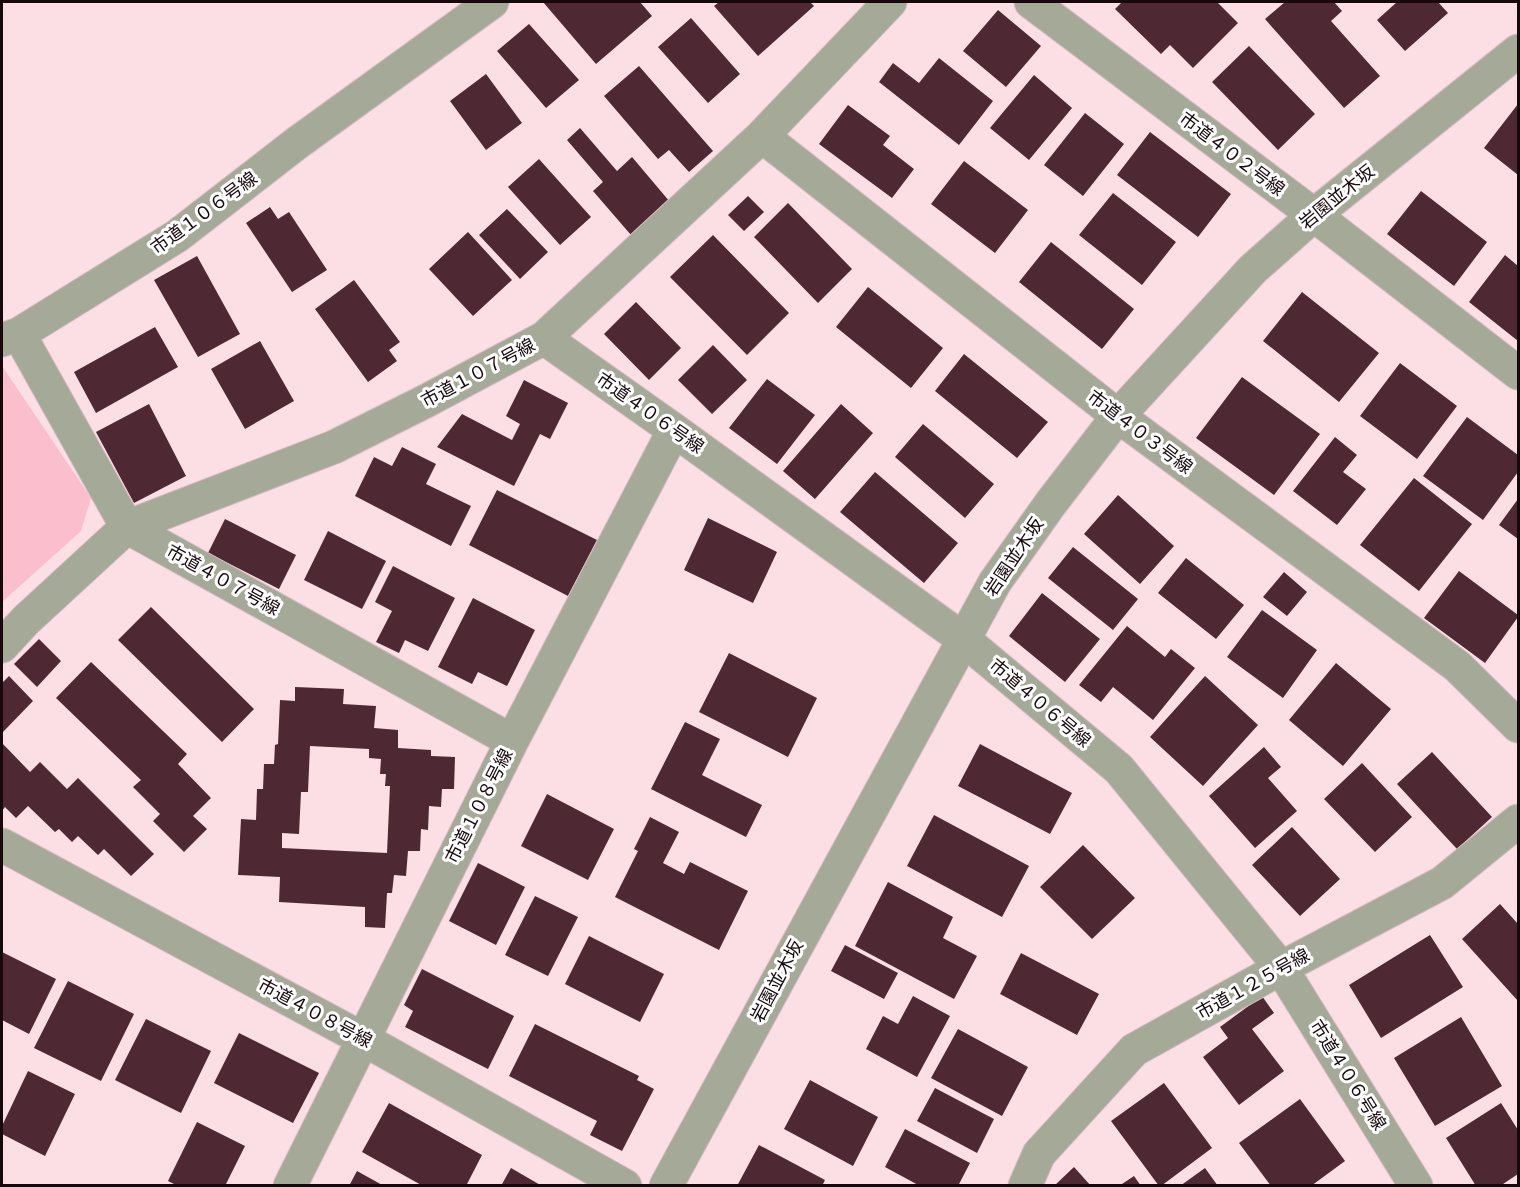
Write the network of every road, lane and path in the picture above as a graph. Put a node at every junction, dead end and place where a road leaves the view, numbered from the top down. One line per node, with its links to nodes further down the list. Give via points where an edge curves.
1 (492, 2): 7 (street, 市道１０６号線, via 297,143 177,236)
2 (890, 2): 5 (street, 市道１０７号線)
3 (1031, 2): 6 (street, 市道４０２号線)
4 (1518, 51): 6 (street, 岩園並木坂)
5 (762, 136): 8 (street, 市道１０７号線); 10 (street, 市道４０３号線)
6 (1314, 216): 9 (street, 市道４０２号線); 10 (street, 岩園並木坂, via 1253,268)
7 (10, 337): 12 (street)
8 (544, 338): 11 (street, 市道４０６号線); 12 (street, 市道１０７号線, via 334,447)
9 (1518, 373)
10 (1118, 416): 13 (street, 岩園並木坂, via 995,582); 15 (street, 市道４０３号線, via 1457,666)
11 (674, 430): 13 (street, 市道４０６号線); 16 (street, 市道１０８号線)
12 (128, 527): 14 (street, 市道１０７号線); 16 (street, 市道４０７号線)
13 (963, 639): 19 (street, 市道４０６号線, via 1119,769); 23 (street, 岩園並木坂)
14 (2, 646)
15 (1518, 726)
16 (512, 741): 20 (street, 市道１０８号線)
17 (1518, 821): 19 (street, 市道１２５号線, via 1442,883)
18 (2, 845): 20 (street, 市道４０８号線)
19 (1281, 968): 24 (street, 市道１２５号線, via 1134,1050 1039,1154); 25 (street, 市道４０６号線)
20 (363, 1039): 21 (street, 市道１０８号線); 22 (street, 市道４０８号線)
21 (290, 1185)
22 (625, 1185)
23 (666, 1185)
24 (1024, 1185)
25 (1416, 1185)

